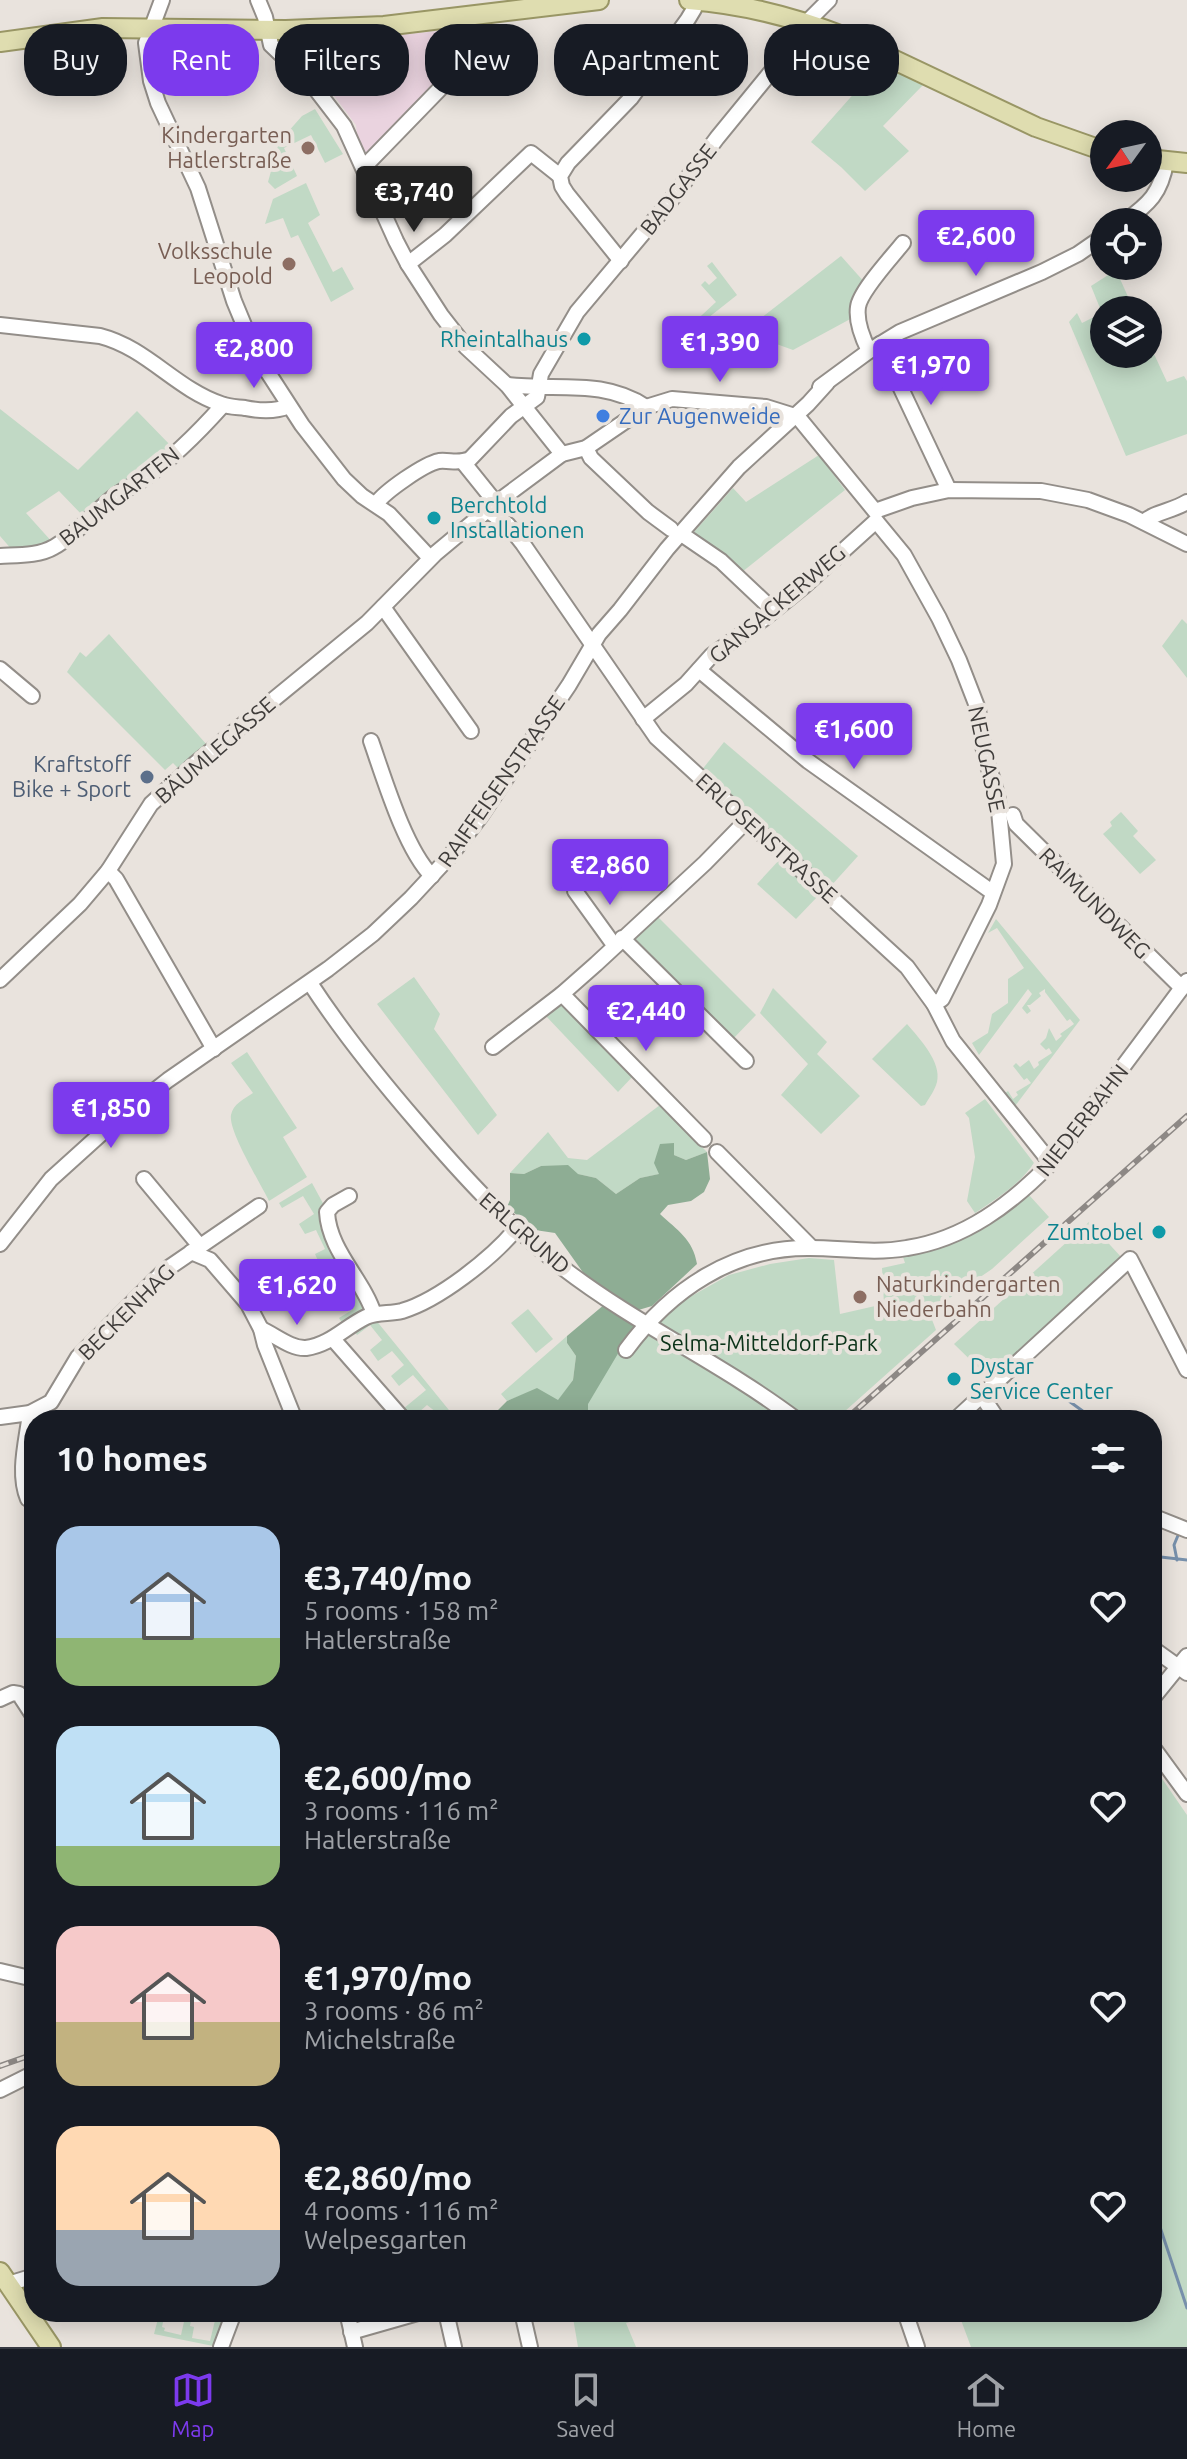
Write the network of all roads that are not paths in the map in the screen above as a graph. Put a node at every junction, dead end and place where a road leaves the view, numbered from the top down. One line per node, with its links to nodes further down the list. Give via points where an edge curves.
1 (162, 0): 8 (street)
2 (258, 0): 11 (street)
3 (599, 0): 6 (main road)
4 (692, 0): 7 (main road, via 744,6); 19 (street, via 688,19 631,98)
5 (829, 0): 7 (street, BADGASSE)
6 (494, 6): 11 (main road, via 384,26)
7 (806, 23): 15 (main road); 24 (street, BADGASSE)
8 (152, 24)
9 (143, 28): 12 (main road)
10 (259, 30): 11 (main road)
11 (268, 30): 18 (street, via 274,49 333,110)
12 (0, 42)
13 (156, 96): 31 (street, via 198,188 256,354)
14 (433, 96): 18 (street)
15 (1090, 146)
16 (1162, 161): 17 (main road)
17 (1187, 163)
18 (364, 167): 25 (street)
19 (560, 176): 24 (street, via 567,194); 25 (street, via 531,153)
20 (1157, 192): 21 (street)
21 (1142, 208)
22 (903, 243): 27 (street, via 867,287 858,307 862,335)
23 (1090, 246): 27 (street, RAIFFEISENSTRASSE)
24 (621, 261): 29 (street, BADGASSE, via 577,312)
25 (408, 264): 28 (street, via 466,347)
26 (0, 325): 30 (street, via 117,340)
27 (874, 348): 34 (street, RAIFFEISENSTRASSE); 38 (street)
28 (507, 385): 29 (street); 33 (street)
29 (539, 385): 32 (street, via 618,392); 33 (street, BADGASSE, via 537,397)
30 (223, 405): 31 (street, via 266,410); 46 (street, BAUMGARTEN, via 200,431 70,536 37,553)
31 (289, 406): 40 (street, via 351,487)
32 (646, 407): 34 (street, via 672,399 747,405); 35 (street, BÄUMLEGASSE)
33 (524, 408): 36 (street); 37 (street, BADGASSE)
34 (791, 415): 42 (street, NEUGASSE, via 804,423); 44 (street, RAIFFEISENSTRASSE)
35 (586, 448): 36 (street, BÄUMLEGASSE); 44 (street, via 648,512)
36 (562, 454): 41 (street, BÄUMLEGASSE)
37 (463, 462): 40 (street, via 430,464); 41 (street, ERLOSENSTRASSE)
38 (949, 490): 42 (street, via 912,498); 43 (street, via 1041,491 1088,500)
39 (1187, 502): 43 (street)
40 (376, 504): 47 (street)
41 (491, 506): 47 (street, BÄUMLEGASSE); 50 (street, ERLOSENSTRASSE)
42 (876, 516): 49 (street, GANSACKERWEG); 62 (street, NEUGASSE, via 934,608 978,709 998,800 1004,864)
43 (1144, 522): 45 (street)
44 (675, 531): 49 (street, via 721,561); 50 (street, RAIFFEISENSTRASSE)
45 (1187, 544)
46 (0, 556)
47 (430, 558): 48 (street, BÄUMLEGASSE)
48 (383, 607): 55 (street); 59 (street, BÄUMLEGASSE, via 155,800)
49 (773, 610): 52 (street, GANSACKERWEG)
50 (595, 648): 54 (street, ERLOSENSTRASSE); 60 (street, RAIFFEISENSTRASSE, via 588,666)
51 (0, 669): 53 (street)
52 (699, 670): 54 (street, GANSACKERWEG); 62 (street, via 808,761)
53 (32, 696)
54 (643, 719): 58 (street, ERLOSENSTRASSE, via 669,750)
55 (471, 731)
56 (371, 741): 60 (street, RAIFFEISENSTRASSE, via 398,816)
57 (1013, 815): 66 (street, RAIMUNDWEG, via 1016,824)
58 (748, 819): 63 (street); 68 (street, ERLOSENSTRASSE, via 907,967)
59 (108, 871): 64 (street, BÄUMLEGASSE); 70 (street)
60 (432, 876): 65 (street, RAIFFEISENSTRASSE, via 377,930)
61 (575, 891): 63 (street)
62 (992, 892): 68 (street, NEUGASSE, via 942,999)
63 (618, 941): 67 (street); 71 (street)
64 (0, 980)
65 (310, 983): 70 (street, RAIFFEISENSTRASSE); 78 (street, ERLGRUND, via 401,1104)
66 (1184, 985): 74 (street, NIEDERBAHN)
67 (562, 994): 69 (street); 72 (street)
68 (934, 1004): 74 (street, ERLOSENSTRASSE, via 953,1041)
69 (493, 1047)
70 (214, 1049): 79 (street, RAIFFEISENSTRASSE, via 156,1089 68,1163)
71 (746, 1061)
72 (704, 1139)
73 (717, 1152): 80 (street)
74 (1051, 1163): 80 (street, NIEDERBAHN, via 999,1210 940,1240 877,1251)
75 (144, 1179): 81 (street)
76 (349, 1196): 82 (street, via 327,1212 327,1223)
77 (259, 1206): 81 (street, BECKENHAG)
78 (516, 1229): 82 (street, via 499,1249 436,1293 401,1311); 83 (street, ERLGRUND)
79 (0, 1244)
80 (812, 1248): 83 (street, NIEDERBAHN, via 766,1252 723,1266 693,1281)
81 (195, 1249): 84 (street, via 226,1276); 89 (street, BECKENHAG, via 164,1271 78,1357 51,1402)
82 (374, 1314): 85 (street)
83 (646, 1323): 86 (street, NIEDERBAHN); 92 (street, ERLGRUND)
84 (261, 1329): 85 (street, via 295,1347); 90 (street)
85 (333, 1339): 91 (street)
86 (626, 1350)
87 (1187, 1370): 88 (street, via 1130,1259)
88 (982, 1396): 93 (street); 94 (street)
89 (36, 1410)
90 (291, 1410)
91 (395, 1410)
92 (783, 1410)
93 (966, 1410)
94 (991, 1410)
95 (24, 1414): 96 (street)
96 (0, 1417)
97 (24, 1460): 98 (street)
98 (24, 1490)
99 (1162, 1520): 100 (street)
100 (1187, 1530)
101 (1162, 1653): 102 (street)
102 (1184, 1665): 103 (street)
103 (1162, 1688)
104 (0, 1699): 105 (street, via 13,1693)
105 (24, 1702)
106 (1162, 1760): 107 (street)
107 (1187, 1794)
108 (0, 1971): 109 (street)
109 (24, 1977)
110 (24, 2078): 111 (street)
111 (0, 2090)
112 (24, 2277): 113 (street)
113 (4, 2278): 114 (main road)
114 (24, 2307)
115 (34, 2322): 122 (main road)
116 (230, 2322): 123 (street)
117 (397, 2322): 121 (street)
118 (448, 2322): 124 (street)
119 (524, 2322): 125 (street)
120 (908, 2322): 126 (street)
121 (353, 2340)
122 (51, 2347)
123 (221, 2347)
124 (454, 2347)
125 (530, 2347)
126 (917, 2347)

